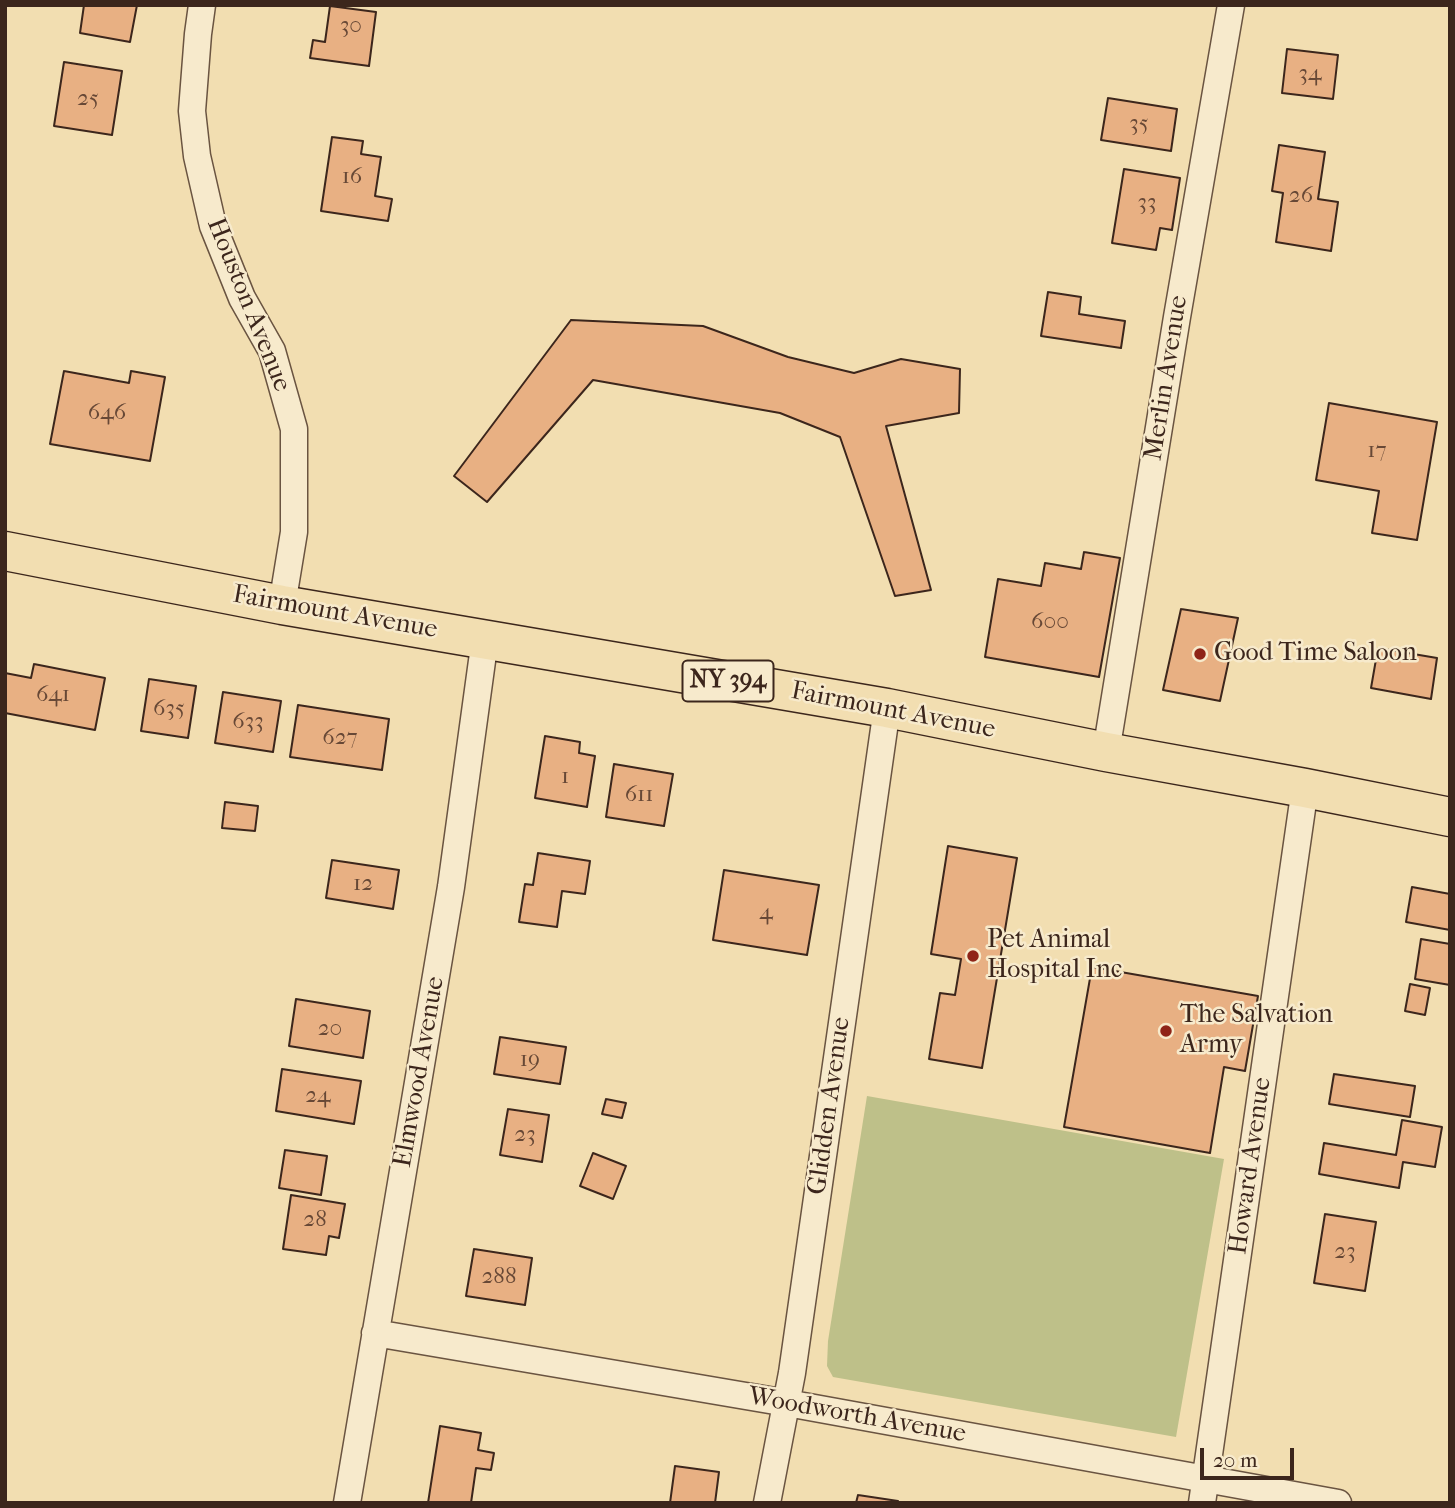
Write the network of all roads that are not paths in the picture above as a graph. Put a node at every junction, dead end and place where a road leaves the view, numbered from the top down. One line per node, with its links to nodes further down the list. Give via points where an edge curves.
1 (202, 5): 4 (street, Houston Avenue, via 192,111 197,156 213,226 242,298 272,351 294,429 294,532)
2 (1231, 5): 7 (street, Merlin Avenue)
3 (5, 551): 4 (main road, Fairmount Avenue / NY 394)
4 (282, 605): 5 (main road, Fairmount Avenue / NY 394)
5 (485, 639): 6 (main road, Fairmount Avenue / NY 394); 10 (street, Elmwood Avenue, via 451,887)
6 (887, 708): 7 (main road, Fairmount Avenue / NY 394); 11 (street, Glidden Avenue)
7 (1106, 752): 8 (main road, Fairmount Avenue / NY 394)
8 (1306, 788): 9 (main road, Fairmount Avenue / NY 394); 12 (street, Howard Avenue)
9 (1450, 817)
10 (375, 1333): 11 (street, Woodworth Avenue); 13 (street, Elmwood Avenue)
11 (787, 1403): 12 (street, Woodworth Avenue); 14 (street, Glidden Avenue)
12 (1204, 1490): 15 (street, Woodworth Avenue)
13 (347, 1503)
14 (767, 1503)
15 (1338, 1503)

